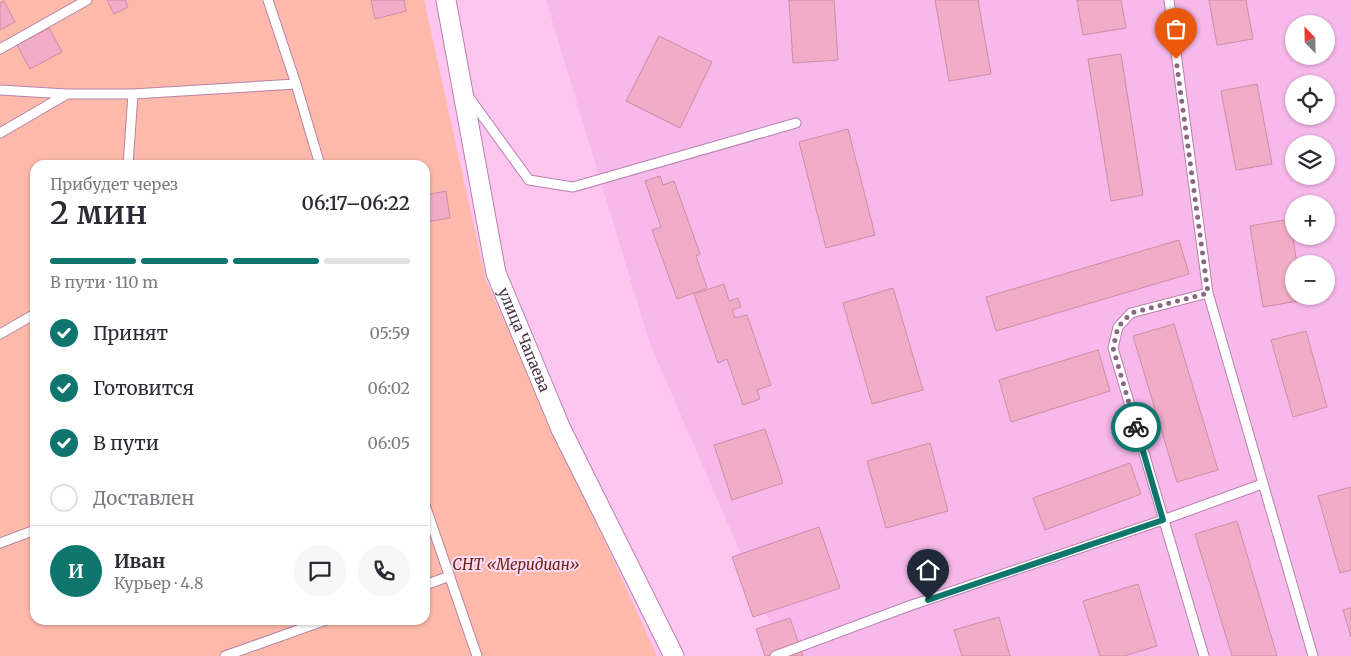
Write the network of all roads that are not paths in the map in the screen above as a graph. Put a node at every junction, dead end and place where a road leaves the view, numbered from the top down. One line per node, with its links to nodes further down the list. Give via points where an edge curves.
1 (87, 0): 5 (lane)
2 (268, 0): 6 (lane)
3 (446, 0): 7 (street, улица Чапаева)
4 (1169, 0): 15 (lane)
5 (0, 49)
6 (296, 84): 10 (lane); 14 (lane)
7 (462, 88): 11 (lane, via 529,180 573,187); 28 (street, улица Чапаева, via 496,273 561,429)
8 (0, 90): 9 (lane)
9 (67, 94): 10 (lane); 12 (lane)
10 (133, 94): 13 (lane)
11 (796, 123)
12 (0, 133)
13 (128, 160)
14 (319, 160)
15 (1208, 293): 18 (lane); 20 (lane, via 1131,313 1118,327 1113,348)
16 (30, 317): 17 (lane)
17 (0, 334)
18 (1262, 484): 20 (lane); 31 (lane)
19 (430, 520): 23 (lane)
20 (1163, 520): 29 (lane, via 909,606); 30 (lane)
21 (30, 532): 22 (lane)
22 (0, 543)
23 (450, 576): 24 (lane); 27 (lane)
24 (430, 583)
25 (312, 625): 26 (lane)
26 (224, 656)
27 (477, 656)
28 (674, 656)
29 (775, 656)
30 (1204, 656)
31 (1313, 656)

